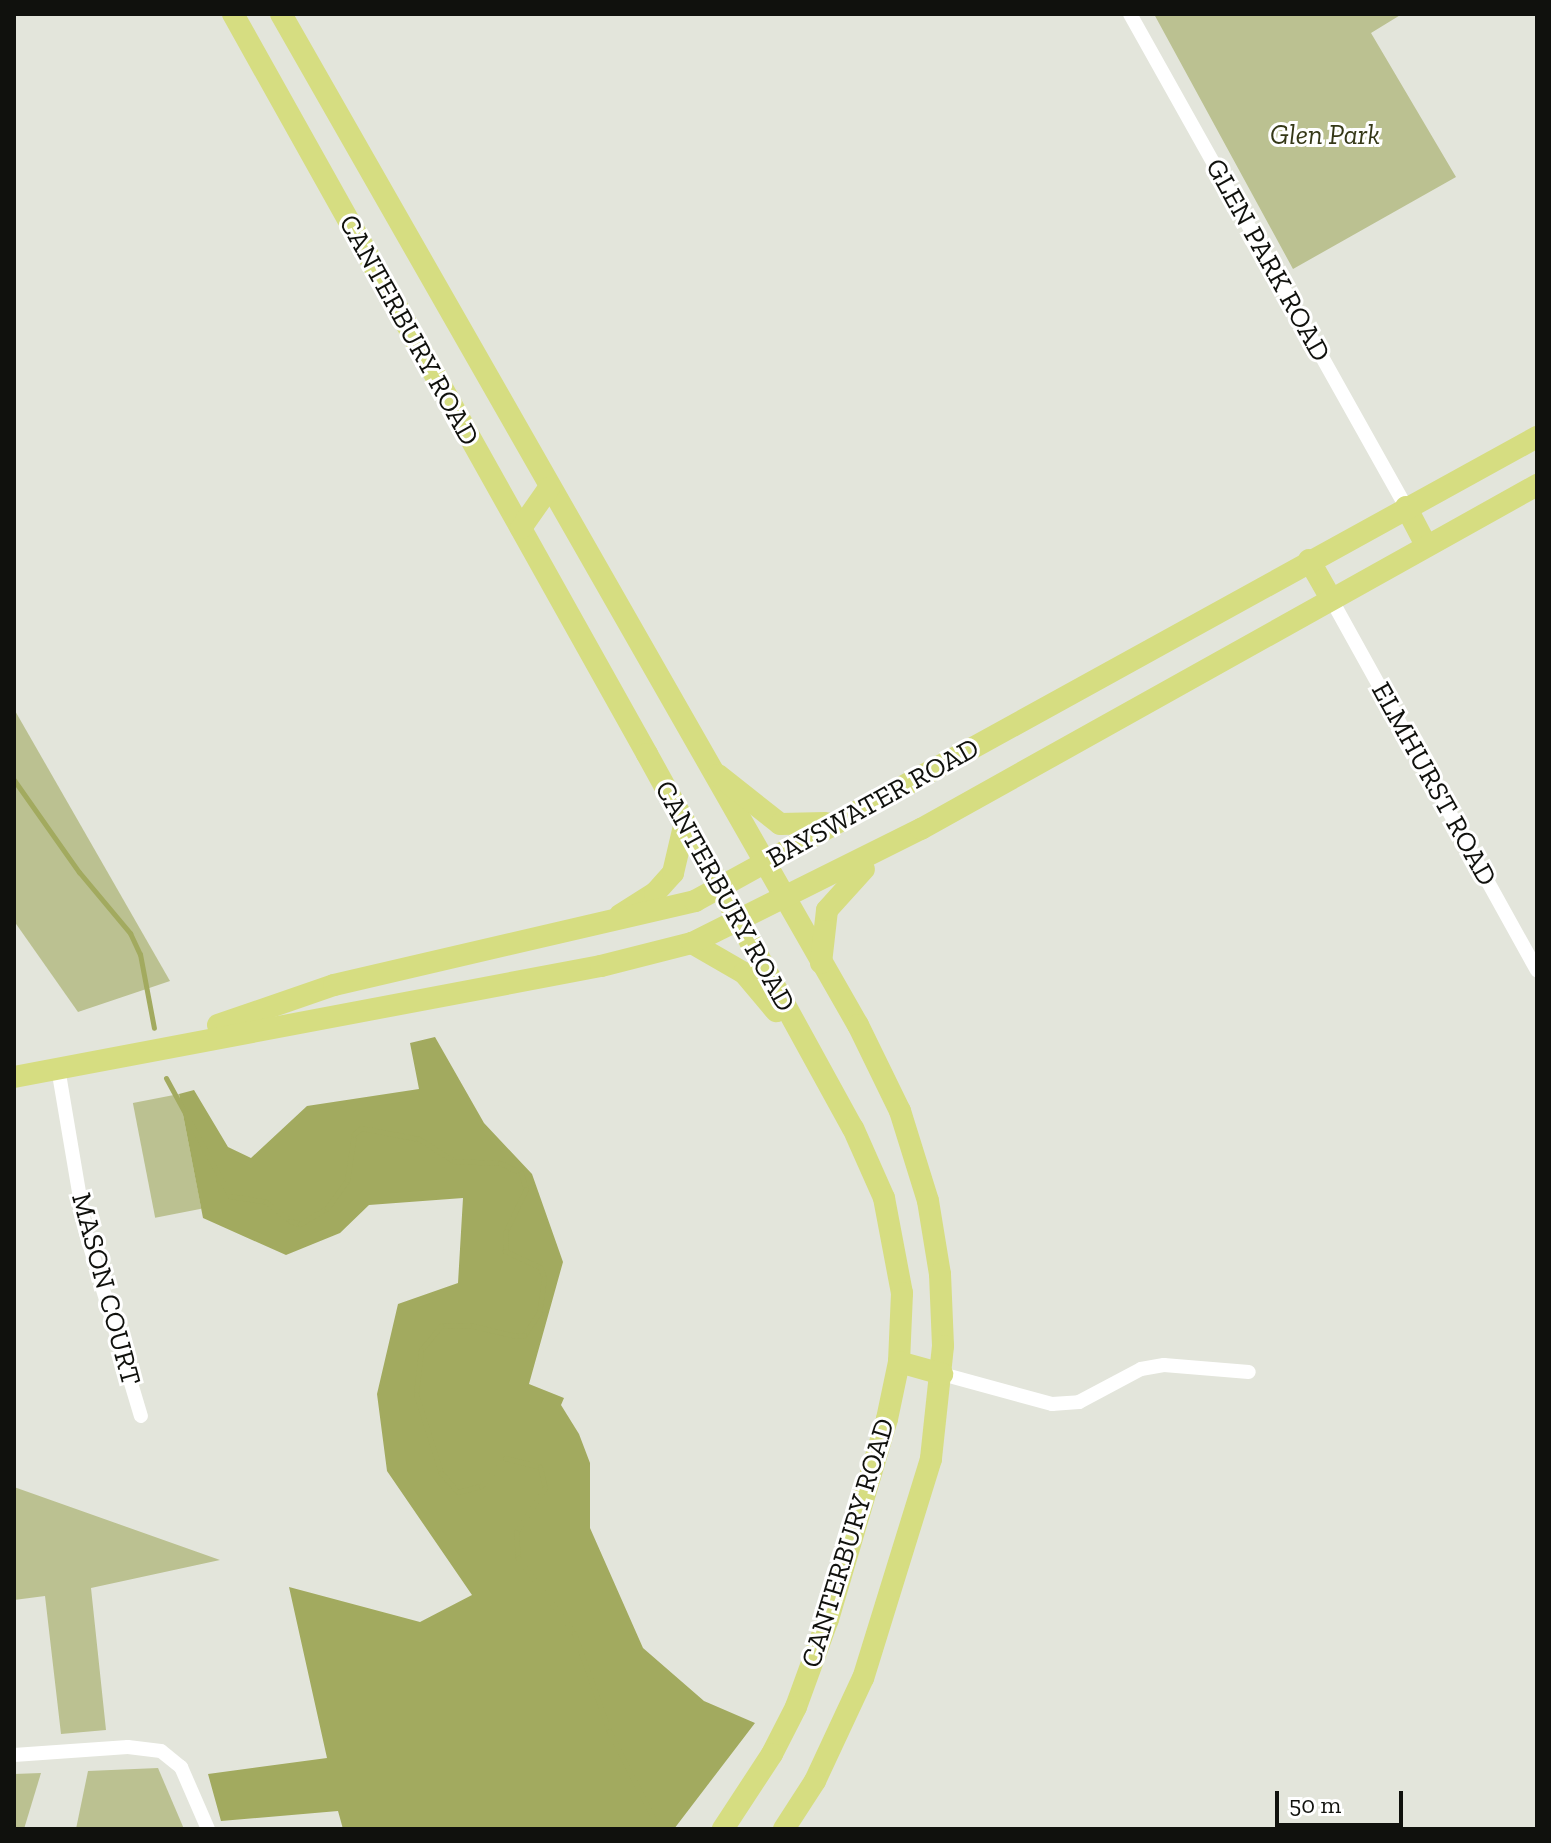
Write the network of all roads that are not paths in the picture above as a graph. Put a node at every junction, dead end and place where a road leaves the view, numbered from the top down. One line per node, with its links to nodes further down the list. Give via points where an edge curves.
1 (233, 14): 8 (main road, CANTERBURY ROAD)
2 (281, 14): 6 (main road, CANTERBURY ROAD)
3 (1130, 14): 7 (street, GLEN PARK ROAD)
4 (1537, 437): 7 (main road, BAYSWATER ROAD)
5 (1537, 485): 9 (main road, BAYSWATER ROAD)
6 (549, 488): 8 (main road); 12 (main road, CANTERBURY ROAD)
7 (1406, 507): 9 (main road); 10 (main road, BAYSWATER ROAD)
8 (515, 518): 14 (main road, CANTERBURY ROAD)
9 (1426, 545): 11 (main road, BAYSWATER ROAD)
10 (1309, 560): 11 (main road); 13 (main road, BAYSWATER ROAD)
11 (1330, 597): 15 (main road, BAYSWATER ROAD); 23 (street, ELMHURST ROAD)
12 (703, 760): 13 (main road, via 780,824 808,826); 16 (main road, CANTERBURY ROAD)
13 (843, 819): 16 (main road, BAYSWATER ROAD)
14 (685, 822): 17 (main road, CANTERBURY ROAD); 20 (main road, via 682,853 667,882)
15 (921, 829): 18 (main road, BAYSWATER ROAD); 22 (main road, via 849,880 833,898 823,924)
16 (762, 865): 17 (main road, BAYSWATER ROAD); 18 (main road, CANTERBURY ROAD)
17 (719, 888): 19 (main road, CANTERBURY ROAD); 20 (main road, BAYSWATER ROAD, via 695,901)
18 (785, 901): 19 (main road, BAYSWATER ROAD); 22 (main road, CANTERBURY ROAD)
19 (739, 924): 21 (main road, BAYSWATER ROAD); 27 (main road, CANTERBURY ROAD)
20 (594, 928): 24 (main road, BAYSWATER ROAD)
21 (692, 943): 25 (main road, BAYSWATER ROAD, via 601,966); 27 (main road, via 744,973)
22 (821, 963): 32 (main road, CANTERBURY ROAD, via 881,1070 915,1158 940,1274)
23 (1537, 970)
24 (324, 987): 25 (main road); 26 (main road, BAYSWATER ROAD)
25 (325, 1017): 26 (main road, BAYSWATER ROAD)
26 (160, 1045): 28 (main road, BAYSWATER ROAD)
27 (816, 1062): 30 (main road, CANTERBURY ROAD, via 884,1198 902,1293)
28 (58, 1068): 29 (main road, BAYSWATER ROAD); 33 (street, MASON COURT, via 86,1233)
29 (14, 1077)
30 (899, 1362): 32 (main road); 36 (main road, CANTERBURY ROAD, via 869,1481 811,1668 772,1754)
31 (1249, 1372): 32 (street, via 1164,1365 1141,1369 1079,1402 1052,1404)
32 (942, 1374): 37 (main road, CANTERBURY ROAD, via 931,1459 882,1627 849,1712)
33 (141, 1416)
34 (14, 1755): 35 (street, via 128,1747 161,1751 181,1767)
35 (208, 1829)
36 (723, 1829)
37 (784, 1829)

